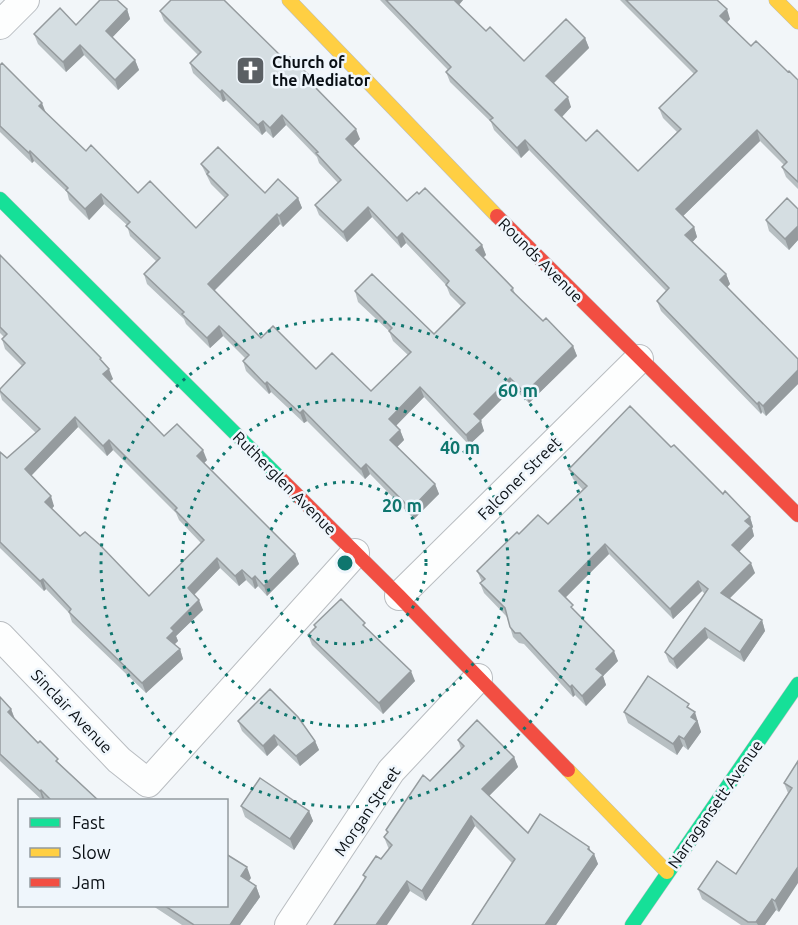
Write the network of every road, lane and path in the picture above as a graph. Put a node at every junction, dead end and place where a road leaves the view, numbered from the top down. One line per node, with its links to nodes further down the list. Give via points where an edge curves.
1 (25, 0): 5 (street)
2 (289, 0): 7 (street, Rounds Avenue)
3 (776, 0): 4 (street)
4 (798, 22)
5 (0, 25)
6 (0, 199): 9 (street, Rutherglen Avenue)
7 (639, 359): 8 (street, Rounds Avenue); 10 (street, Falconer Street)
8 (798, 515)
9 (355, 554): 10 (street, Rutherglen Avenue); 11 (street, Sinclair Avenue, via 148,783 119,760)
10 (399, 597): 12 (street, Rutherglen Avenue)
11 (0, 636)
12 (478, 678): 14 (street, Rutherglen Avenue); 15 (street, Morgan Street, via 392,771)
13 (798, 684): 14 (street, Narragansett Avenue)
14 (667, 872): 16 (street, Narragansett Avenue)
15 (289, 925)
16 (632, 925)

